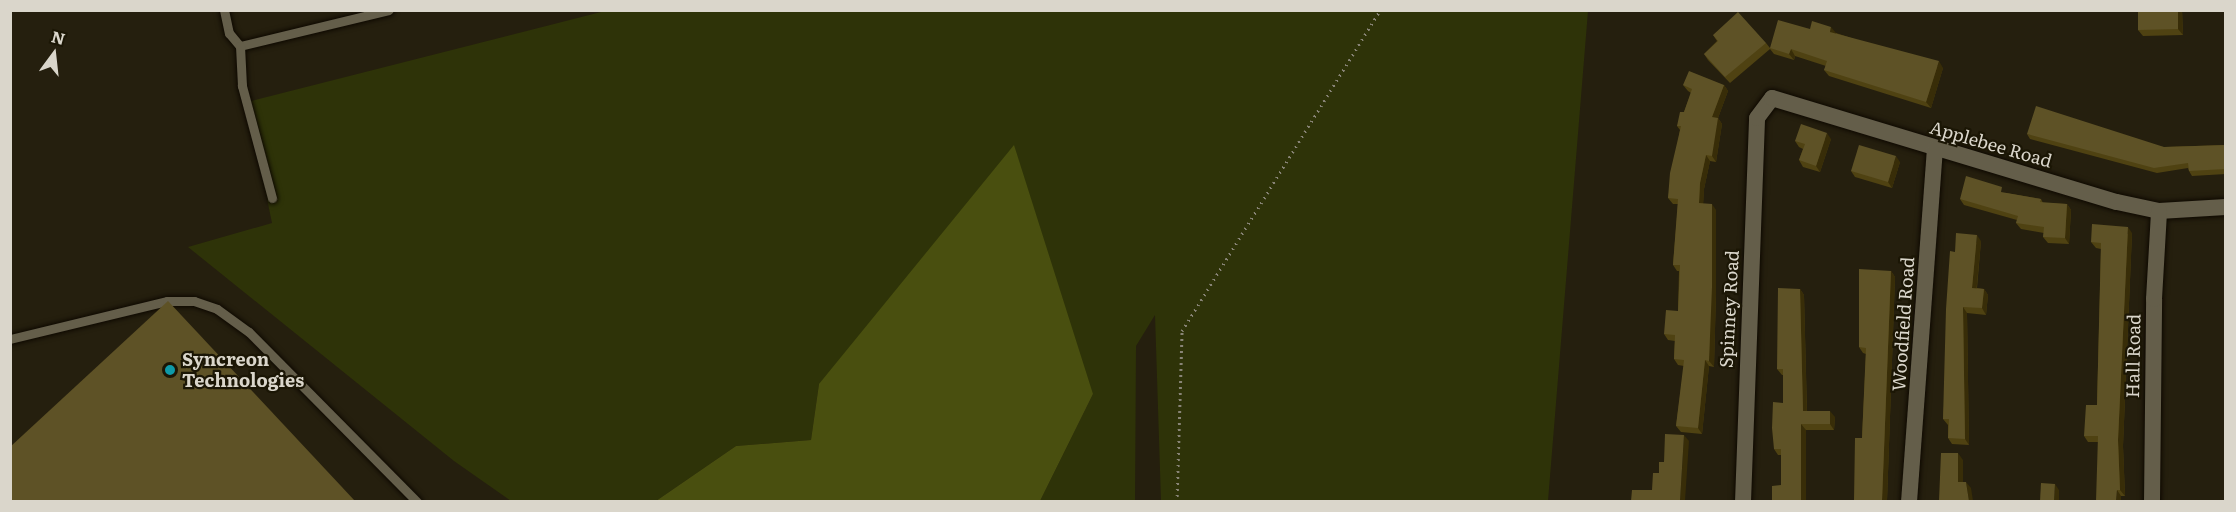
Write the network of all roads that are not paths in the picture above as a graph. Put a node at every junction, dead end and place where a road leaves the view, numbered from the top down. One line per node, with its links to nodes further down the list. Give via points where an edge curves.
1 (224, 10): 3 (lane, via 229,33)
2 (389, 10): 3 (lane)
3 (240, 46): 6 (lane, via 242,86)
4 (1757, 118): 5 (street, Applebee Road, via 1772,98); 11 (street, Spinney Road)
5 (1935, 149): 8 (street, Applebee Road); 12 (street, Woodfield Road)
6 (272, 198)
7 (2226, 207): 8 (street, Applebee Road)
8 (2159, 211): 13 (street, Hall Road, via 2152,357)
9 (10, 339): 10 (lane, via 167,301 194,301 217,309 249,332)
10 (417, 501)
11 (1743, 501)
12 (1909, 501)
13 (2152, 501)

